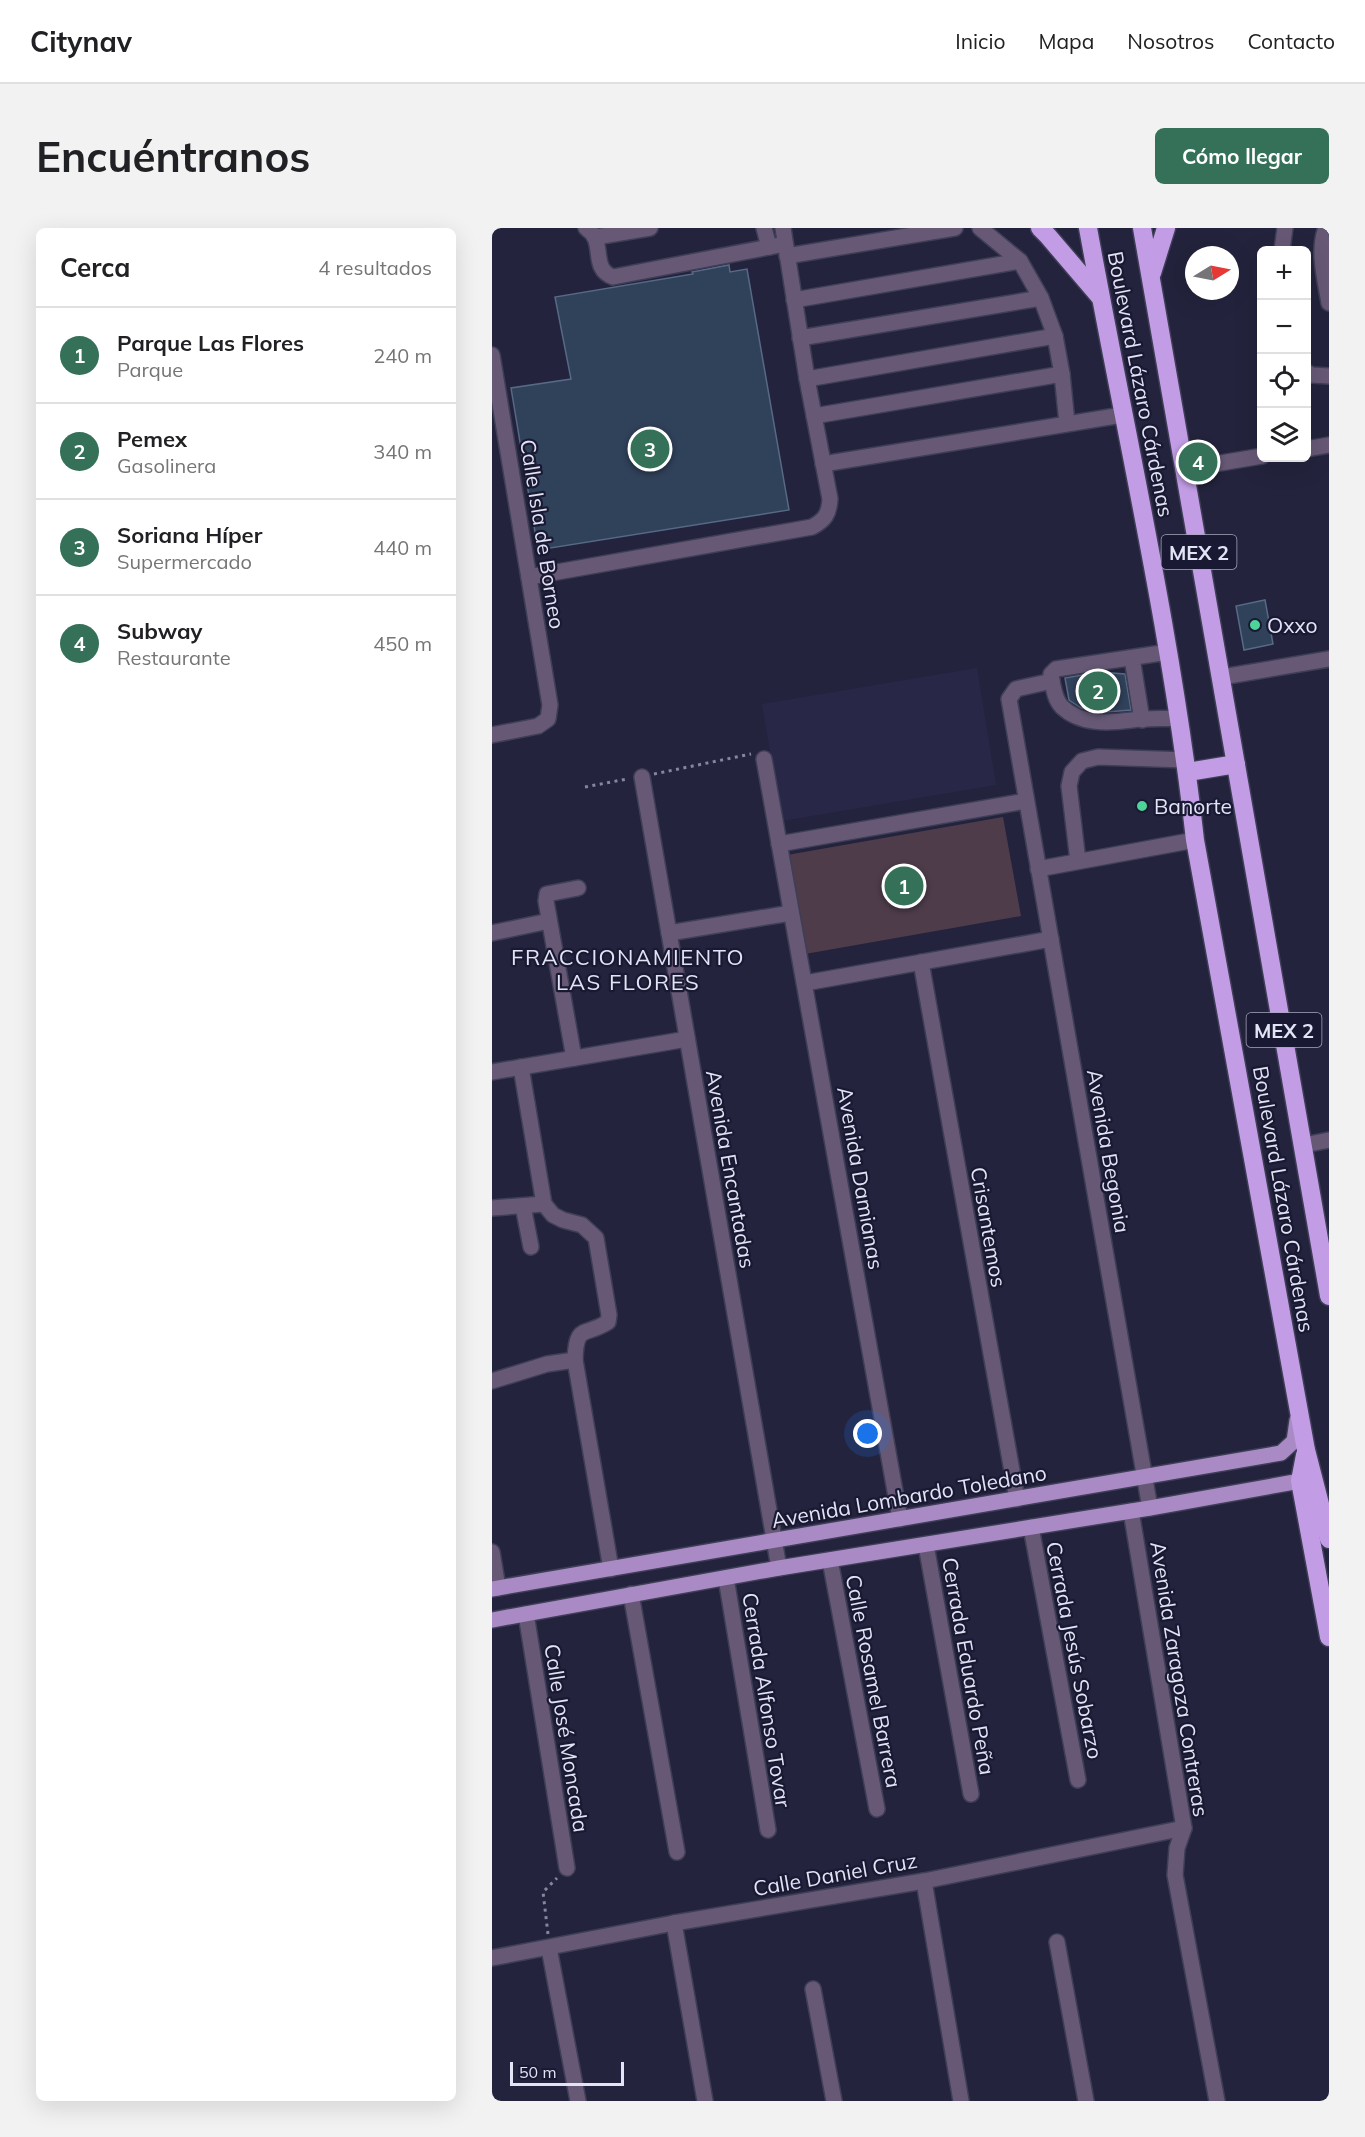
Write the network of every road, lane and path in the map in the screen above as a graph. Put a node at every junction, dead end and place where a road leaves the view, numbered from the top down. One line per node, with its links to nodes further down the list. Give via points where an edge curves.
1 (650, 228): 12 (street)
2 (764, 228): 14 (street)
3 (783, 228): 15 (street)
4 (955, 228): 15 (street)
5 (980, 228): 16 (street)
6 (1040, 228): 19 (highway)
7 (1088, 228): 19 (highway, Boulevard Lázaro Cárdenas / MEX 2)
8 (1142, 228): 17 (highway, Boulevard Lázaro Cárdenas / MEX 2)
9 (1166, 228): 17 (highway)
10 (1285, 228): 13 (street)
11 (1326, 228): 21 (street, via 1322,249)
12 (591, 233): 14 (street, via 602,268 613,277)
13 (1283, 246)
14 (769, 247): 15 (street)
15 (786, 250): 20 (street)
16 (1020, 261): 18 (street); 20 (street)
17 (1150, 277): 36 (highway, Boulevard Lázaro Cárdenas / MEX 2)
18 (1041, 298): 22 (street); 23 (street)
19 (1101, 298): 29 (highway, Boulevard Lázaro Cárdenas / MEX 2)
20 (794, 300): 23 (street)
21 (1329, 303)
22 (1055, 336): 25 (street); 28 (street)
23 (800, 338): 28 (street)
24 (492, 355): 37 (street, Calle Isla de Borneo)
25 (1062, 374): 30 (street); 31 (street)
26 (1311, 374): 27 (street)
27 (1329, 376)
28 (807, 379): 30 (street)
29 (1122, 415): 31 (street); 38 (highway, Boulevard Lázaro Cárdenas / MEX 2)
30 (814, 416): 35 (street)
31 (1067, 423): 35 (street)
32 (1329, 445): 33 (street)
33 (1311, 448)
34 (1257, 457): 36 (street)
35 (823, 464): 37 (street, via 829,512 812,527)
36 (1185, 469): 41 (highway, Boulevard Lázaro Cárdenas / MEX 2)
37 (529, 577): 45 (street, Calle Isla de Borneo, via 550,705 548,719 538,726)
38 (1168, 652): 39 (street); 43 (highway, Boulevard Lázaro Cárdenas / MEX 2)
39 (1132, 658): 42 (street, via 1056,669 1051,674); 44 (street)
40 (1329, 660): 41 (street)
41 (1222, 677): 47 (highway, Boulevard Lázaro Cárdenas / MEX 2)
42 (1052, 681): 44 (street, via 1060,706 1078,717 1106,723); 51 (street, Avenida Begonia, via 1016,689 1009,699)
43 (1179, 718): 44 (street); 48 (highway, Boulevard Lázaro Cárdenas / MEX 2)
44 (1142, 720)
45 (492, 735)
46 (764, 759): 49 (path, via 752,754); 53 (street, Avenida Damianas)
47 (1236, 764): 48 (highway); 69 (highway, Boulevard Lázaro Cárdenas / MEX 2)
48 (1187, 766): 52 (highway, Boulevard Lázaro Cárdenas / MEX 2); 54 (street, via 1098,757 1082,761 1072,772 1069,786)
49 (642, 777): 50 (path); 60 (street, Avenida Encantadas)
50 (585, 787)
51 (1026, 801): 53 (street); 55 (street, Avenida Begonia)
52 (1195, 840): 54 (street); 77 (highway, Boulevard Lázaro Cárdenas / MEX 2)
53 (779, 844): 57 (street, Avenida Damianas)
54 (1078, 861): 55 (street)
55 (1038, 868): 61 (street, Avenida Begonia)
56 (578, 888): 58 (street, via 547,894)
57 (791, 913): 60 (street); 63 (street, Avenida Damianas)
58 (549, 921): 59 (street); 65 (street)
59 (492, 933)
60 (669, 933): 64 (street, Avenida Encantadas)
61 (1051, 939): 62 (street); 79 (street, Avenida Begonia)
62 (921, 962): 63 (street); 81 (street, Crisantemos)
63 (804, 983): 84 (street, Avenida Damianas)
64 (687, 1039): 65 (street); 87 (street, Avenida Encantadas)
65 (574, 1058): 66 (street)
66 (520, 1067): 67 (street); 70 (street)
67 (492, 1072)
68 (1329, 1140): 69 (street)
69 (1304, 1145): 74 (highway, Boulevard Lázaro Cárdenas / MEX 2)
70 (544, 1204): 71 (street); 75 (street, via 553,1215 582,1226 596,1238 608,1322 579,1336)
71 (523, 1206): 72 (street); 73 (street)
72 (492, 1208)
73 (531, 1246)
74 (1329, 1296)
75 (575, 1360): 76 (street); 91 (street)
76 (492, 1381)
77 (1298, 1406): 78 (highway, Boulevard Lázaro Cárdenas / MEX 2); 79 (main road, Avenida Lombardo Toledano, via 1294,1440 1281,1453)
78 (1306, 1450): 80 (highway); 86 (highway, Boulevard Lázaro Cárdenas / MEX 2)
79 (1144, 1477): 81 (main road, Avenida Lombardo Toledano); 82 (street, Avenida Begonia)
80 (1300, 1481): 82 (main road); 98 (highway)
81 (1017, 1499): 84 (main road, Avenida Lombardo Toledano)
82 (1150, 1508): 83 (main road)
83 (1131, 1511): 85 (main road); 102 (street, Avenida Zaragoza Contreras)
84 (900, 1519): 87 (main road, Avenida Lombardo Toledano)
85 (1031, 1527): 88 (main road); 99 (street, Cerrada Jesús Sobarzo)
86 (1329, 1539)
87 (775, 1540): 91 (main road, Avenida Lombardo Toledano); 92 (street, Avenida Encantadas)
88 (926, 1545): 90 (main road); 100 (street, Cerrada Eduardo Peña)
89 (492, 1551): 94 (street)
90 (830, 1560): 92 (main road); 101 (street, Calle Rosamel Barrera)
91 (611, 1569): 94 (main road, Avenida Lombardo Toledano)
92 (779, 1569): 93 (main road)
93 (726, 1578): 95 (main road); 103 (street, Cerrada Alfonso Tovar)
94 (495, 1589)
95 (631, 1594): 96 (main road); 104 (street)
96 (526, 1614): 97 (main road); 105 (street, Calle José Moncada)
97 (492, 1620)
98 (1329, 1637)
99 (1078, 1780)
100 (971, 1794)
101 (877, 1809)
102 (1184, 1828): 106 (street, Calle Daniel Cruz); 117 (street, Avenida Zaragoza Contreras, via 1177,1848 1175,1875)
103 (768, 1830)
104 (677, 1852)
105 (567, 1868): 109 (path, via 543,1892)
106 (924, 1881): 107 (street, Calle Daniel Cruz); 115 (street)
107 (674, 1923): 109 (street, Calle Daniel Cruz); 113 (street)
108 (1057, 1942): 116 (street)
109 (549, 1948): 110 (street, Calle Daniel Cruz); 112 (street)
110 (492, 1958)
111 (813, 1989): 114 (street)
112 (578, 2101)
113 (705, 2101)
114 (834, 2101)
115 (962, 2101)
116 (1086, 2101)
117 (1217, 2101)

